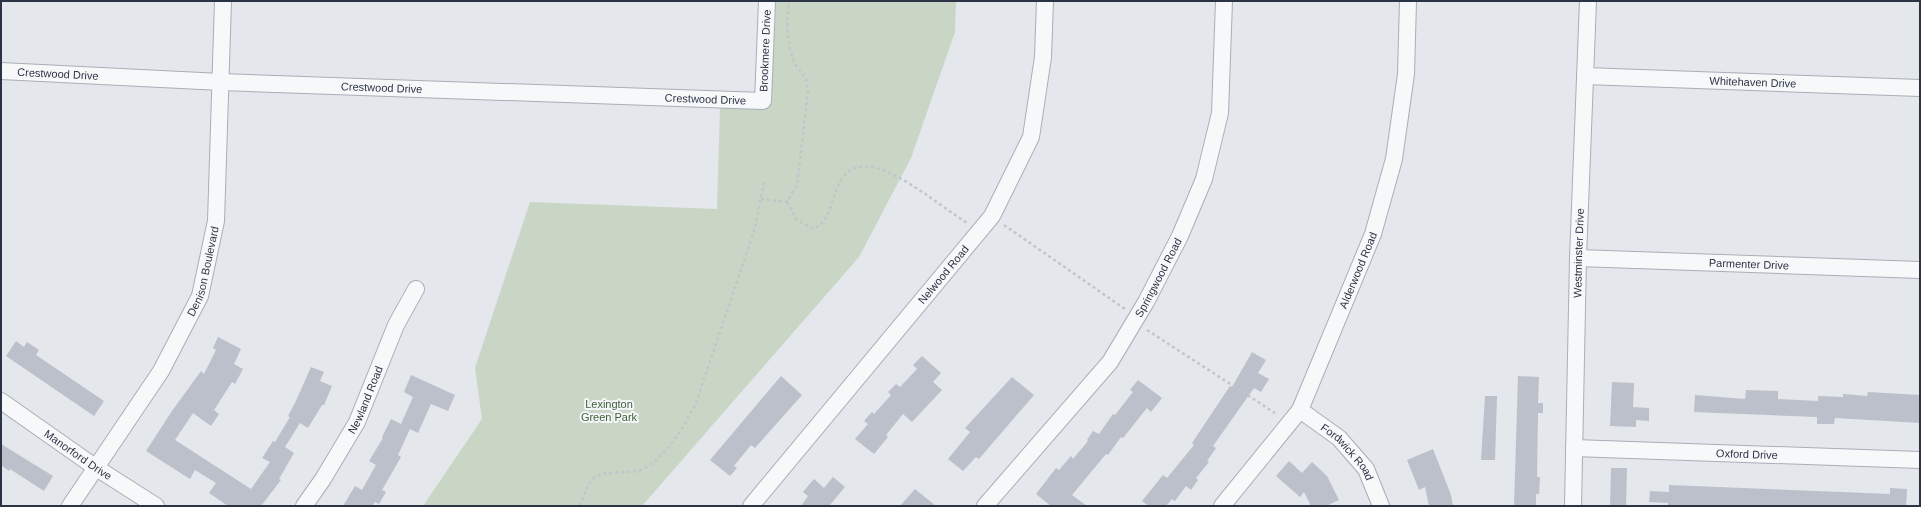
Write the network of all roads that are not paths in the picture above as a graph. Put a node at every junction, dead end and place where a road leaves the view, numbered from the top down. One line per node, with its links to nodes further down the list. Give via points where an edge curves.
1 (223, 1): 9 (street, Denison Boulevard)
2 (766, 1): 11 (street, Brookmere Drive)
3 (1045, 1): 23 (street, Nelwood Road, via 1043,57 1031,137 992,216)
4 (1224, 1): 24 (street, Springwood Road, via 1220,113 1204,179 1180,236 1146,302 1110,362)
5 (1408, 1): 16 (street, Alderwood Road, via 1406,74 1394,159 1373,234)
6 (1588, 1): 8 (street, Westminster Drive)
7 (1, 71): 9 (street, Crestwood Drive)
8 (1585, 76): 10 (street, Whitehaven Drive); 12 (street, Westminster Drive)
9 (221, 82): 11 (street, Crestwood Drive); 19 (street, Denison Boulevard, via 216,221 200,296 161,370)
10 (1920, 88)
11 (763, 101)
12 (1578, 258): 13 (street, Parmenter Drive); 17 (street, Westminster Drive)
13 (1920, 270)
14 (416, 289): 22 (street, Newland Road, via 396,325 357,422)
15 (1, 401): 19 (street, Manorford Drive)
16 (1300, 410): 25 (street, Alderwood Road); 26 (street, Fordwick Road, via 1339,438 1366,469)
17 (1574, 448): 18 (street, Oxford Drive); 27 (street, Westminster Drive)
18 (1920, 460)
19 (95, 467): 20 (street, Denison Boulevard); 21 (street, Manorford Drive)
20 (70, 506)
21 (156, 506)
22 (304, 506)
23 (751, 506)
24 (985, 506)
25 (1222, 506)
26 (1381, 506)
27 (1573, 506)

